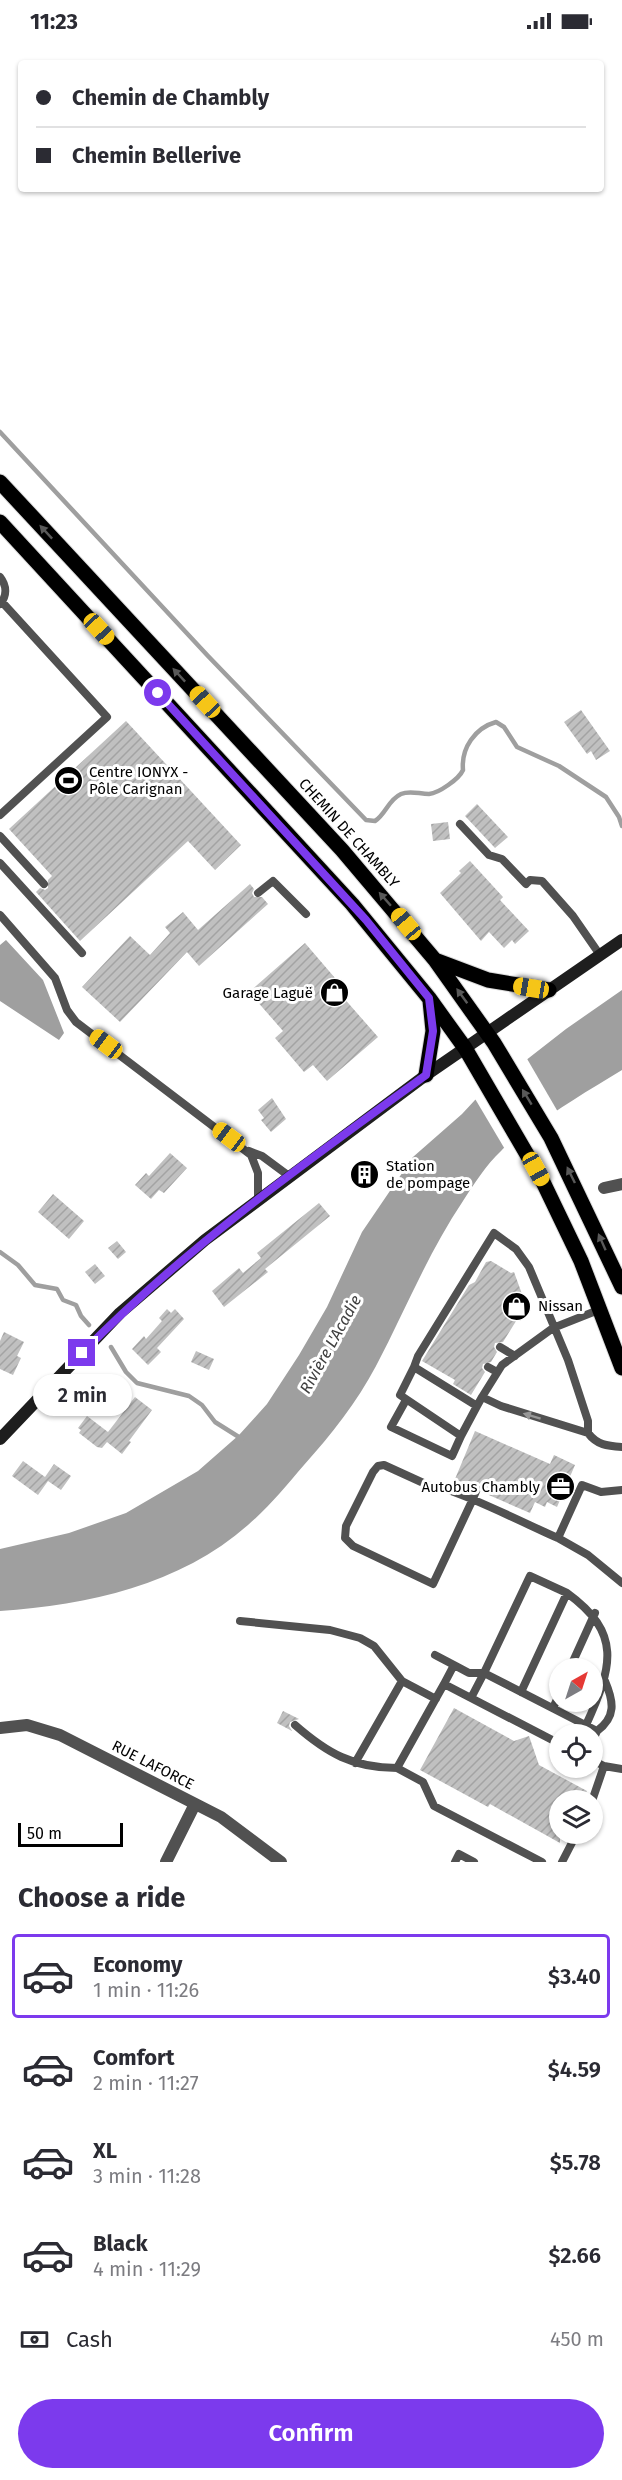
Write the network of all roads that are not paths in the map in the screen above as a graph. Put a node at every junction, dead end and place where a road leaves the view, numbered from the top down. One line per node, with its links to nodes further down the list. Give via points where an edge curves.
1 (0, 482): 16 (main road, CHEMIN DE CHAMBLY, one-way to 1, via 342,850)
2 (0, 522): 18 (main road, via 335,885)
3 (0, 577): 4 (lane, via 6,586)
4 (1, 603): 5 (lane, via 107,717)
5 (0, 815)
6 (460, 824): 15 (lane, via 489,855 502,859 526,884 530,880 542,881)
7 (0, 836): 9 (lane)
8 (0, 863): 14 (lane)
9 (44, 884)
10 (258, 893): 11 (lane, via 273,881)
11 (306, 914)
12 (0, 915): 22 (lane, via 55,978 76,1022)
13 (622, 940): 15 (street)
14 (82, 953)
15 (600, 955): 17 (street)
16 (435, 960): 17 (main road, via 488,980); 19 (main road, CHEMIN DE CHAMBLY, one-way to 16)
17 (549, 990): 19 (street)
18 (429, 998): 20 (main road); 21 (main road, via 433,1031)
19 (487, 1032): 20 (street); 27 (main road, CHEMIN DE CHAMBLY, one-way to 19, via 545,1126)
20 (465, 1048): 21 (street); 28 (main road, via 563,1221)
21 (426, 1075): 23 (street)
22 (247, 1151): 23 (lane, via 262,1156); 26 (lane, via 254,1158 258,1173)
23 (289, 1176): 26 (street)
24 (622, 1184): 25 (street)
25 (604, 1188)
26 (258, 1200): 41 (street, via 138,1297)
27 (622, 1287)
28 (601, 1309): 29 (lane); 34 (main road)
29 (553, 1328): 31 (lane); 32 (lane, via 525,1260 494,1233); 39 (lane, via 568,1360 588,1421)
30 (500, 1347): 31 (lane)
31 (515, 1356): 35 (lane)
32 (414, 1367): 37 (lane, via 400,1395); 38 (lane)
33 (488, 1367): 35 (lane)
34 (622, 1368)
35 (497, 1372): 36 (lane)
36 (482, 1397): 38 (lane); 39 (lane, one-way to 36)
37 (406, 1400): 40 (lane); 40 (lane, via 391,1427 452,1456)
38 (477, 1406): 40 (lane)
39 (588, 1433): 42 (lane, via 596,1442)
40 (461, 1436)
41 (0, 1439)
42 (622, 1447)
43 (477, 1489): 45 (lane)
44 (622, 1490): 46 (lane, via 601,1492 582,1485)
45 (472, 1500): 45 (lane, via 391,1467 378,1467 346,1526 345,1538 352,1546 433,1584); 46 (lane)
46 (558, 1538): 47 (lane, via 588,1555)
47 (622, 1583)
48 (567, 1593): 49 (lane); 54 (lane, via 530,1576); 58 (lane)
49 (595, 1613): 52 (lane); 56 (lane, via 607,1629 611,1644 612,1664)
50 (240, 1621): 55 (lane, via 330,1630 360,1638 379,1651)
51 (435, 1655): 53 (lane)
52 (575, 1658)
53 (454, 1665): 54 (lane, via 469,1673); 57 (lane)
54 (484, 1673): 58 (lane); 59 (lane)
55 (402, 1681): 60 (lane); 69 (lane)
56 (605, 1682): 64 (lane); 66 (lane, via 611,1711)
57 (444, 1683): 59 (lane); 60 (lane)
58 (521, 1692): 61 (lane)
59 (471, 1698): 68 (lane)
60 (436, 1699): 71 (lane)
61 (549, 1706)
62 (561, 1712): 63 (lane)
63 (584, 1724)
64 (586, 1724)
65 (296, 1725): 69 (lane, via 319,1746)
66 (603, 1726)
67 (0, 1728): 74 (street, RUE LAFORCE, via 27,1725 54,1732)
68 (549, 1738)
69 (355, 1763): 71 (lane)
70 (604, 1766): 72 (lane); 73 (lane)
71 (397, 1768): 80 (lane, via 423,1782 434,1806)
72 (622, 1769)
73 (596, 1790)
74 (195, 1804): 76 (street); 77 (street, RUE LAFORCE, via 236,1827)
75 (571, 1844): 81 (lane)
76 (166, 1862)
77 (281, 1862)
78 (455, 1862): 79 (lane, via 459,1854)
79 (474, 1862)
80 (542, 1862)
81 (562, 1862)

